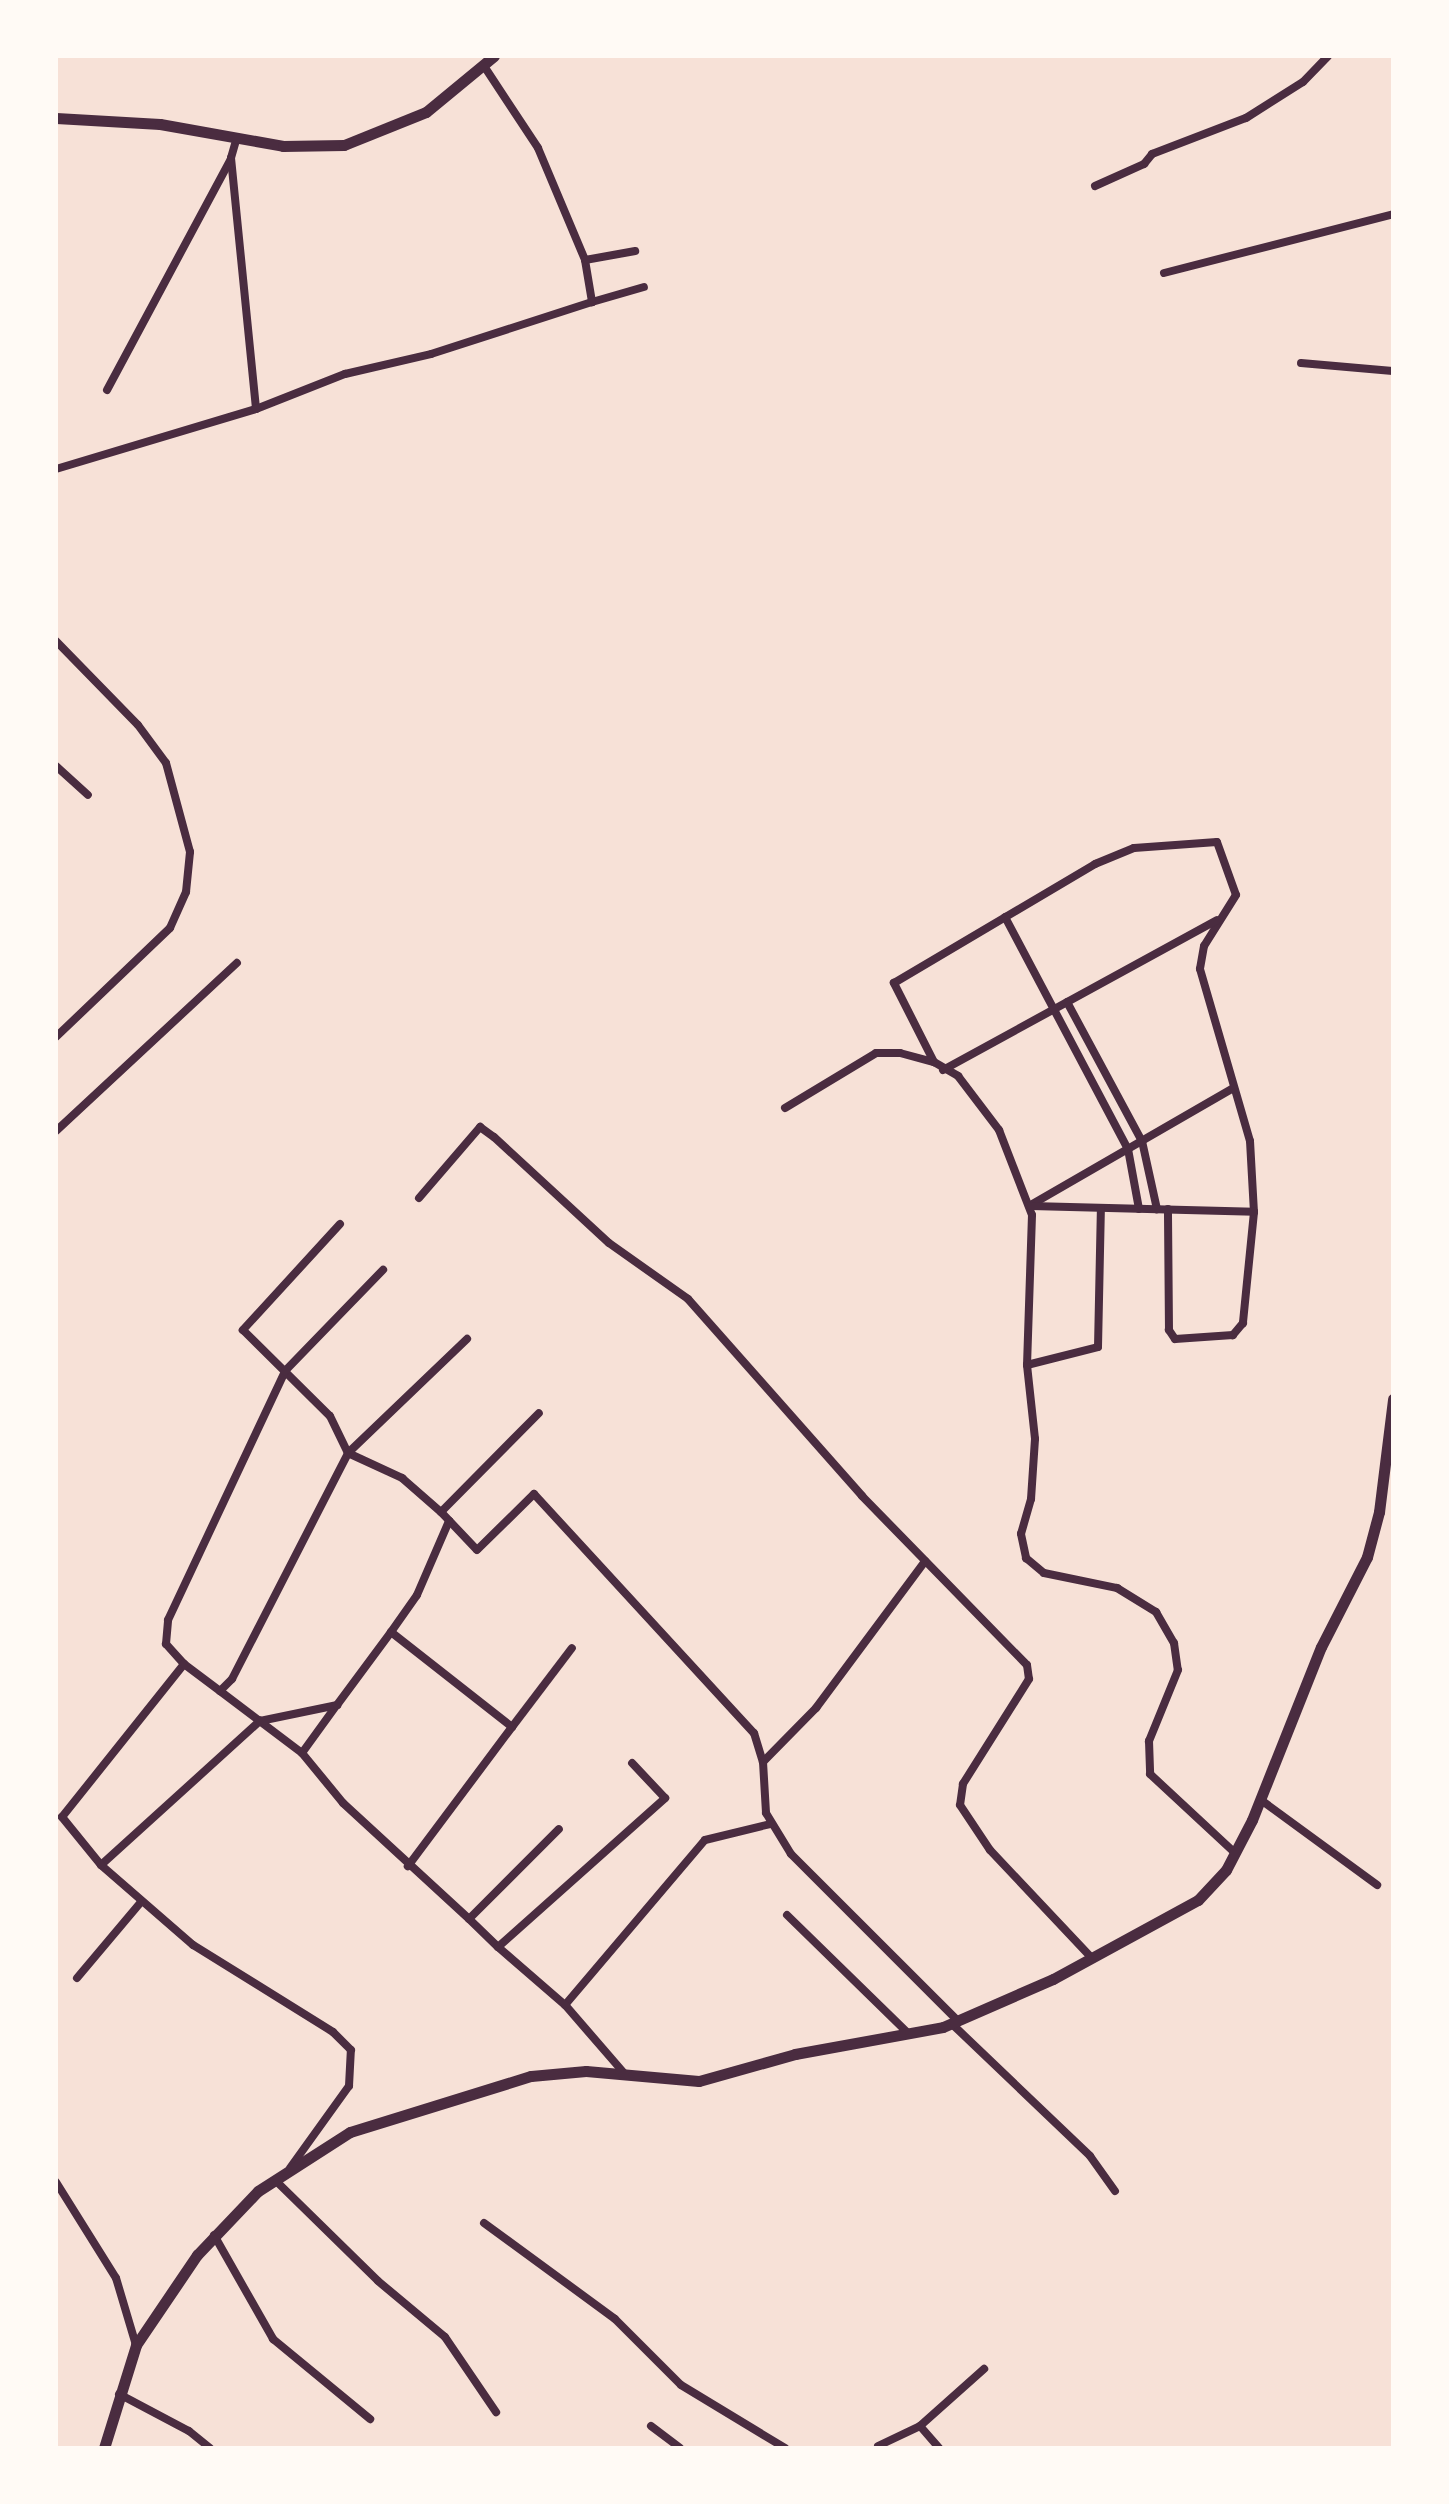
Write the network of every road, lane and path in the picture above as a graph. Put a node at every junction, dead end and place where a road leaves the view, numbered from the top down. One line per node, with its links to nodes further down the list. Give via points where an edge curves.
1 (494, 56): 3 (street)
2 (1328, 56): 7 (street, via 1303,82 1246,118 1152,154 1144,164)
3 (484, 66): 5 (street, via 426,112 344,145 283,146); 10 (street, via 538,148)
4 (56, 118): 5 (street, via 146,122)
5 (237, 137): 6 (street)
6 (231, 158): 16 (street); 17 (street)
7 (1095, 186)
8 (1393, 214): 11 (street)
9 (635, 251): 10 (street)
10 (585, 260): 13 (street)
11 (1164, 273)
12 (644, 287): 13 (street)
13 (592, 302): 17 (street, via 431,354 345,374)
14 (1301, 363): 15 (street)
15 (1393, 371)
16 (107, 390)
17 (256, 409): 18 (street)
18 (56, 469)
19 (56, 641): 27 (street, via 138,725 166,763 190,852 186,892 170,928)
20 (56, 766): 21 (street)
21 (88, 795)
22 (1005, 917): 23 (street, via 1026,900 1134,848 1217,842 1236,895); 26 (street); 28 (street, via 894,983)
23 (1218, 920): 25 (street); 30 (street, via 1200,969)
24 (237, 963): 32 (street)
25 (1067, 1002): 26 (street); 33 (street)
26 (1051, 1011): 29 (street); 34 (street)
27 (56, 1037)
28 (934, 1062): 29 (street); 31 (street, via 876,1053)
29 (943, 1070): 36 (street, via 958,1076 999,1130)
30 (1233, 1088): 33 (street); 41 (street, via 1250,1141)
31 (785, 1108)
32 (56, 1131)
33 (1142, 1141): 34 (street); 39 (street)
34 (1128, 1149): 36 (street); 38 (street)
35 (419, 1198): 53 (street, via 480,1127 609,1243 688,1299)
36 (1029, 1206): 37 (street); 45 (street)
37 (1101, 1208): 38 (street); 45 (street, via 1098,1347)
38 (1139, 1209): 39 (street)
39 (1157, 1209): 40 (street)
40 (1168, 1209): 41 (street); 41 (street, via 1169,1330 1175,1339 1233,1335 1243,1323)
41 (1254, 1212)
42 (340, 1224): 46 (street, via 243,1330)
43 (383, 1270): 46 (street)
44 (467, 1339): 50 (street)
45 (1027, 1365): 67 (street, via 1035,1439 1031,1499 1021,1534 1026,1558 1044,1573 1117,1588 1156,1612 1174,1643 1178,1670 1149,1741 1150,1774)
46 (285, 1371): 50 (street, via 330,1416); 56 (street, via 168,1620 166,1644)
47 (1393, 1399): 49 (street)
48 (539, 1413): 51 (street)
49 (1391, 1414): 64 (street, via 1375,1534 1321,1647)
50 (348, 1453): 51 (street, via 402,1478); 57 (street, via 232,1679)
51 (441, 1512): 52 (street)
52 (449, 1521): 54 (street, via 417,1595); 62 (street, via 477,1550 534,1494 754,1733)
53 (925, 1561): 62 (street, via 816,1708); 75 (street, via 1030,1672 963,1784 960,1805 990,1850)
54 (391, 1632): 58 (street); 60 (street)
55 (572, 1648): 60 (street)
56 (184, 1664): 57 (street); 68 (street, via 64,1811 64,1824)
57 (220, 1691): 59 (street)
58 (337, 1705): 59 (street); 61 (street)
59 (260, 1721): 61 (street); 68 (street)
60 (512, 1727): 69 (street)
61 (302, 1753): 69 (street, via 343,1803)
62 (763, 1762): 65 (street, via 764,1807)
63 (632, 1763): 74 (street, via 665,1798)
64 (1261, 1800): 67 (street); 70 (street)
65 (770, 1824): 77 (street, via 705,1840); 78 (street, via 791,1854)
66 (559, 1829): 73 (street)
67 (1233, 1851): 75 (street, via 1219,1881 1198,1900)
68 (101, 1865): 71 (street)
69 (408, 1866): 73 (street)
70 (1377, 1885)
71 (141, 1902): 76 (street); 81 (street, via 230,1972 333,2032 351,2050 349,2086)
72 (787, 1915): 79 (street)
73 (469, 1919): 74 (street)
74 (498, 1947): 77 (street)
75 (1091, 1957): 78 (street)
76 (77, 1978)
77 (565, 2005): 80 (street)
78 (955, 2022): 79 (street); 84 (street, via 1090,2156)
79 (908, 2033): 80 (street, via 795,2054 699,2081)
80 (624, 2073): 81 (street, via 531,2076 368,2124)
81 (289, 2168): 82 (street)
82 (275, 2180): 86 (street); 90 (street, via 378,2281 445,2337)
83 (56, 2182): 87 (street, via 116,2278)
84 (1115, 2191)
85 (484, 2223): 98 (street, via 615,2319 681,2385)
86 (214, 2235): 87 (street); 91 (street, via 273,2339)
87 (136, 2345): 89 (street)
88 (984, 2369): 93 (street)
89 (119, 2394): 95 (street); 96 (street)
90 (496, 2412)
91 (370, 2419)
92 (651, 2426): 97 (street)
93 (920, 2426): 94 (street); 99 (street)
94 (878, 2446)
95 (104, 2448)
96 (210, 2448)
97 (680, 2448)
98 (785, 2448)
99 (939, 2448)

